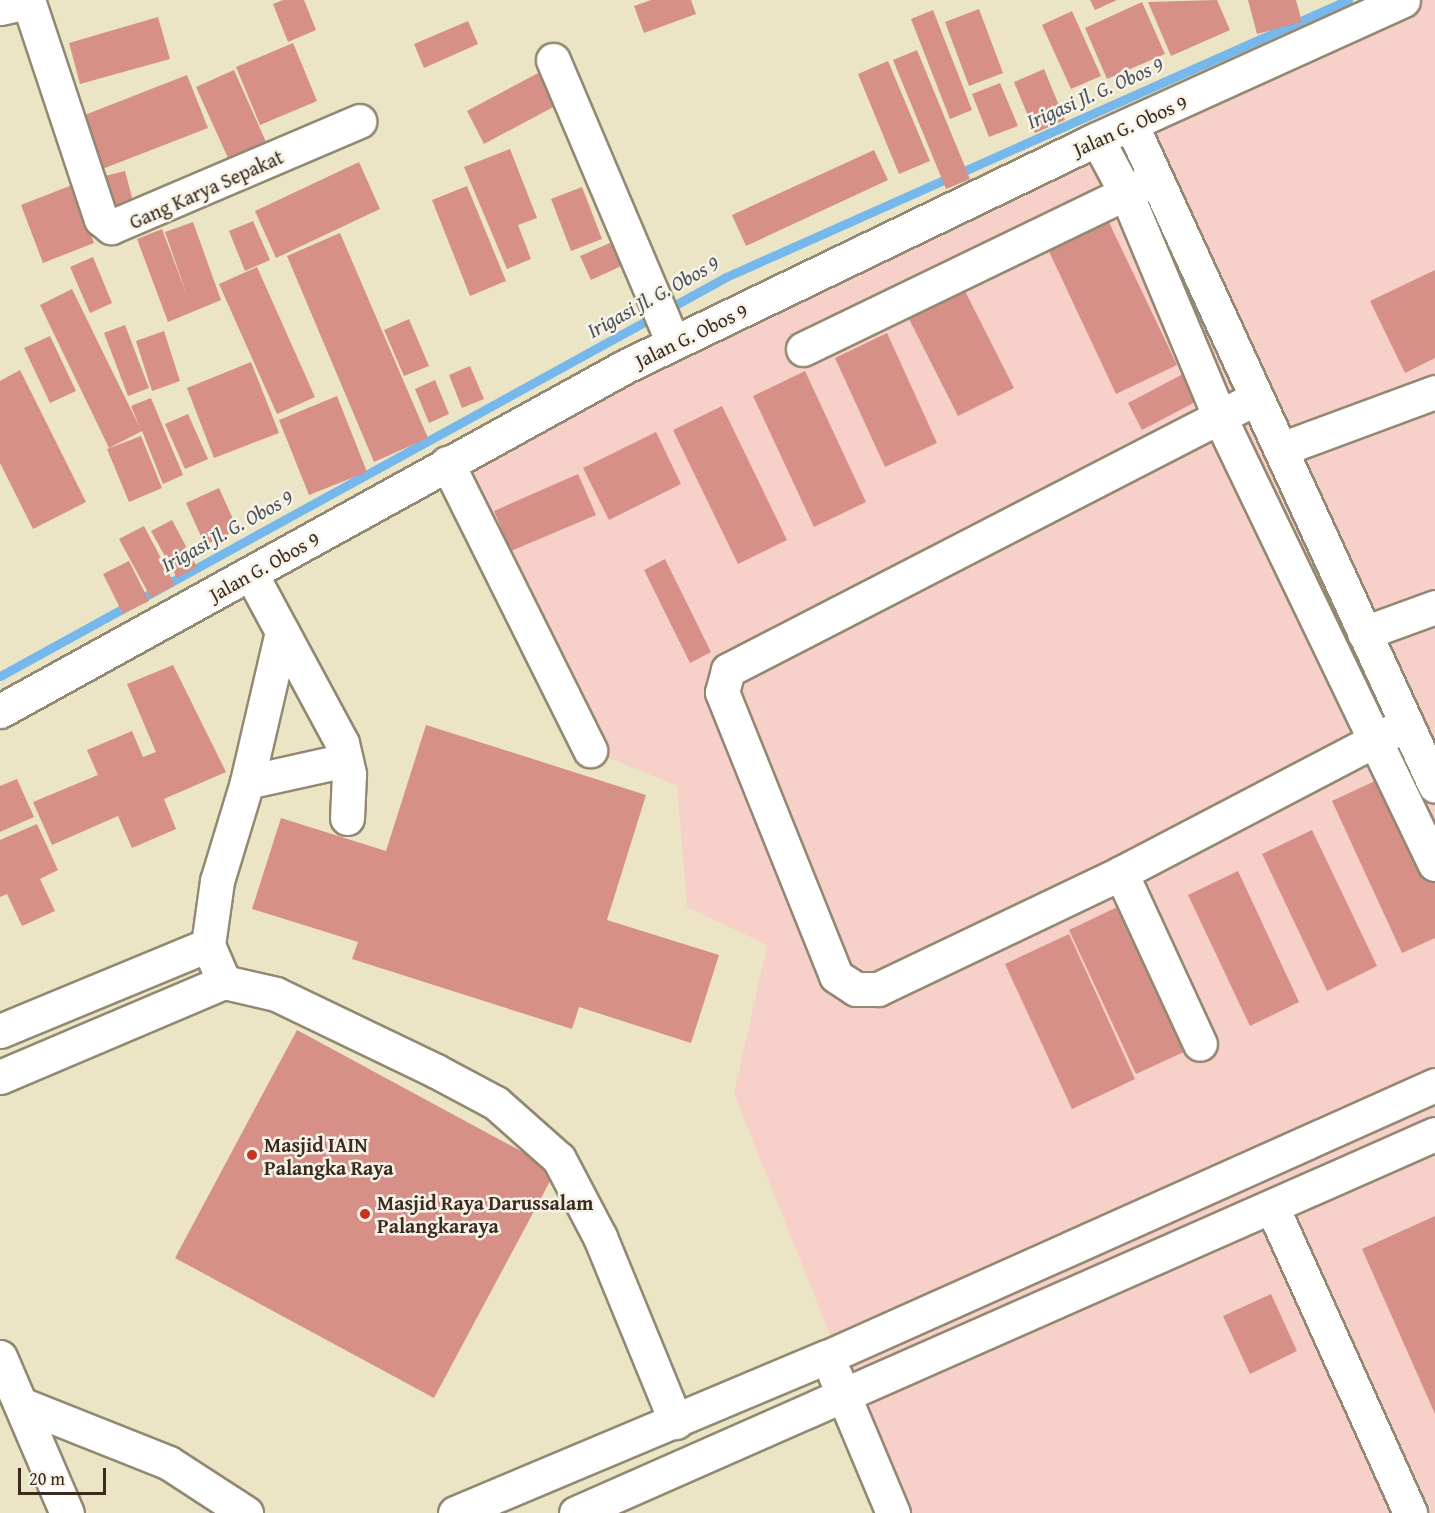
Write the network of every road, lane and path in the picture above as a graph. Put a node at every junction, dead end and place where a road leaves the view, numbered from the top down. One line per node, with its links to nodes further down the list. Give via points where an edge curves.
1 (1404, 0): 5 (street, Jalan G. Obos 9)
2 (19, 3): 4 (street, Gang Karya Sepakat, via 101,219 111,226)
3 (553, 60): 9 (street)
4 (359, 122)
5 (1131, 124): 6 (street, Jalan G. Obos 9); 7 (street)
6 (1097, 139): 8 (street); 9 (street, Jalan G. Obos 9)
7 (1157, 179): 8 (street); 12 (street)
8 (1126, 193): 10 (street); 13 (street)
9 (673, 343): 15 (street, Jalan G. Obos 9)
10 (803, 349)
11 (1435, 392): 14 (street)
12 (1254, 399): 13 (street); 14 (street)
13 (1220, 418): 21 (street); 28 (street, via 742,661 721,682 836,976 846,985 878,989)
14 (1281, 449): 19 (street)
15 (447, 463): 16 (street, Jalan G. Obos 9); 22 (street)
16 (250, 574): 18 (street); 20 (street, Jalan G. Obos 9)
17 (1435, 607): 19 (street)
18 (282, 632): 23 (street); 24 (street)
19 (1364, 633): 21 (street)
20 (0, 711)
21 (1391, 731): 25 (street); 27 (street); 28 (street)
22 (590, 750)
23 (346, 760): 24 (street); 26 (street)
24 (247, 782): 29 (street, via 217,881)
25 (1435, 786)
26 (347, 818)
27 (1435, 864)
28 (1121, 873): 32 (street)
29 (208, 945): 30 (street); 31 (street)
30 (224, 982): 33 (street); 41 (street, via 276,994 348,1027 496,1103 543,1141 559,1159 600,1237)
31 (0, 1031)
32 (1200, 1044)
33 (0, 1077)
34 (1435, 1085): 38 (street)
35 (1435, 1134): 36 (street)
36 (1273, 1209): 39 (street); 47 (street)
37 (0, 1357): 40 (street)
38 (827, 1357): 39 (street); 41 (street)
39 (844, 1394): 45 (street); 46 (street)
40 (21, 1404): 42 (street); 43 (street, via 169,1463)
41 (676, 1422): 44 (street)
42 (67, 1513)
43 (246, 1513)
44 (455, 1513)
45 (576, 1513)
46 (893, 1513)
47 (1410, 1513)

